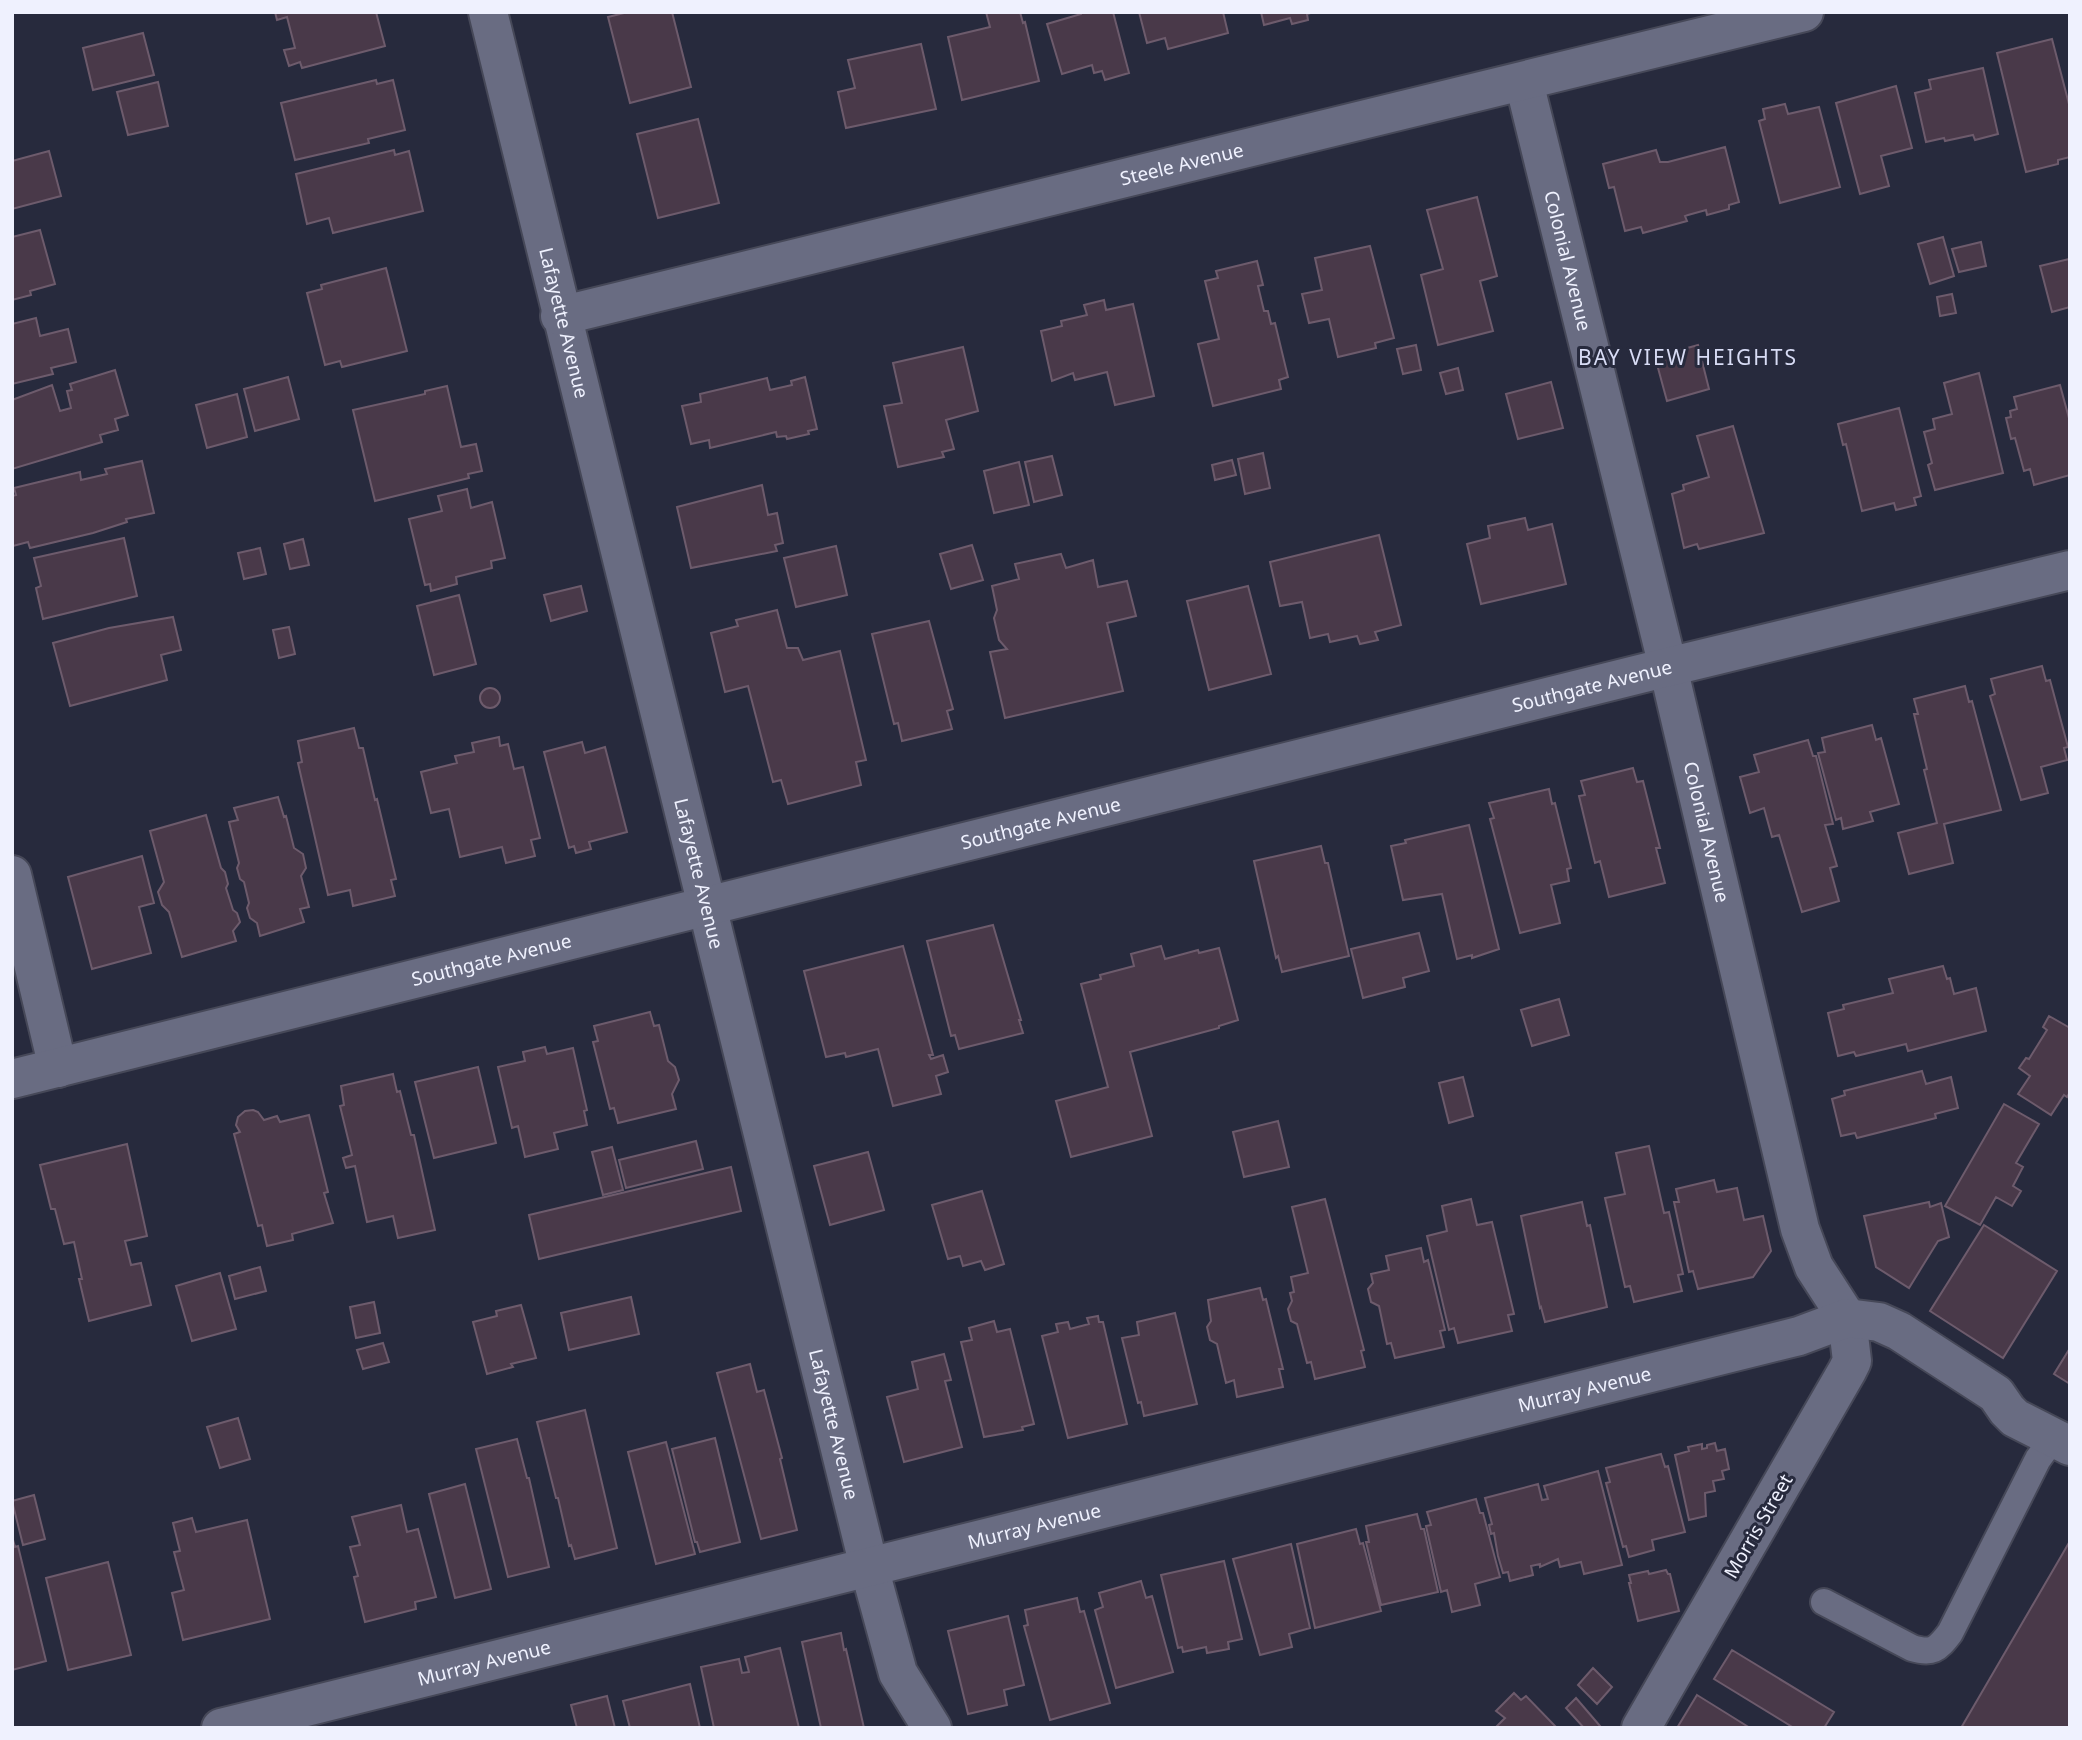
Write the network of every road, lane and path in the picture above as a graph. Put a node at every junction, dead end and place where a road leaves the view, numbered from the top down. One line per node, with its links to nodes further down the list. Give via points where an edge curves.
1 (488, 12): 4 (street, Lafayette Avenue)
2 (1804, 12): 3 (street, Steele Avenue)
3 (1524, 82): 4 (street, Steele Avenue); 6 (street, Colonial Avenue)
4 (561, 316): 8 (street, Lafayette Avenue)
5 (2070, 570): 6 (street, Southgate Avenue)
6 (1668, 667): 8 (street, Southgate Avenue); 11 (street, Colonial Avenue, via 1800,1229 1814,1267)
7 (12, 875): 9 (street)
8 (706, 908): 9 (street, Southgate Avenue); 13 (street, Lafayette Avenue)
9 (58, 1068): 10 (street, Southgate Avenue)
10 (12, 1079)
11 (1847, 1318): 12 (street, via 1878,1322 1899,1331 1996,1394 2015,1418); 13 (street, Murray Avenue, via 1799,1336); 17 (street, Morris Street, via 1852,1361 1847,1371)
12 (2062, 1441): 14 (lane, via 2038,1459 1940,1646 1926,1652 1912,1648)
13 (869, 1567): 15 (street, Murray Avenue); 16 (street, Lafayette Avenue, via 898,1673)
14 (1824, 1602)
15 (221, 1728)
16 (932, 1728)
17 (1641, 1728)

